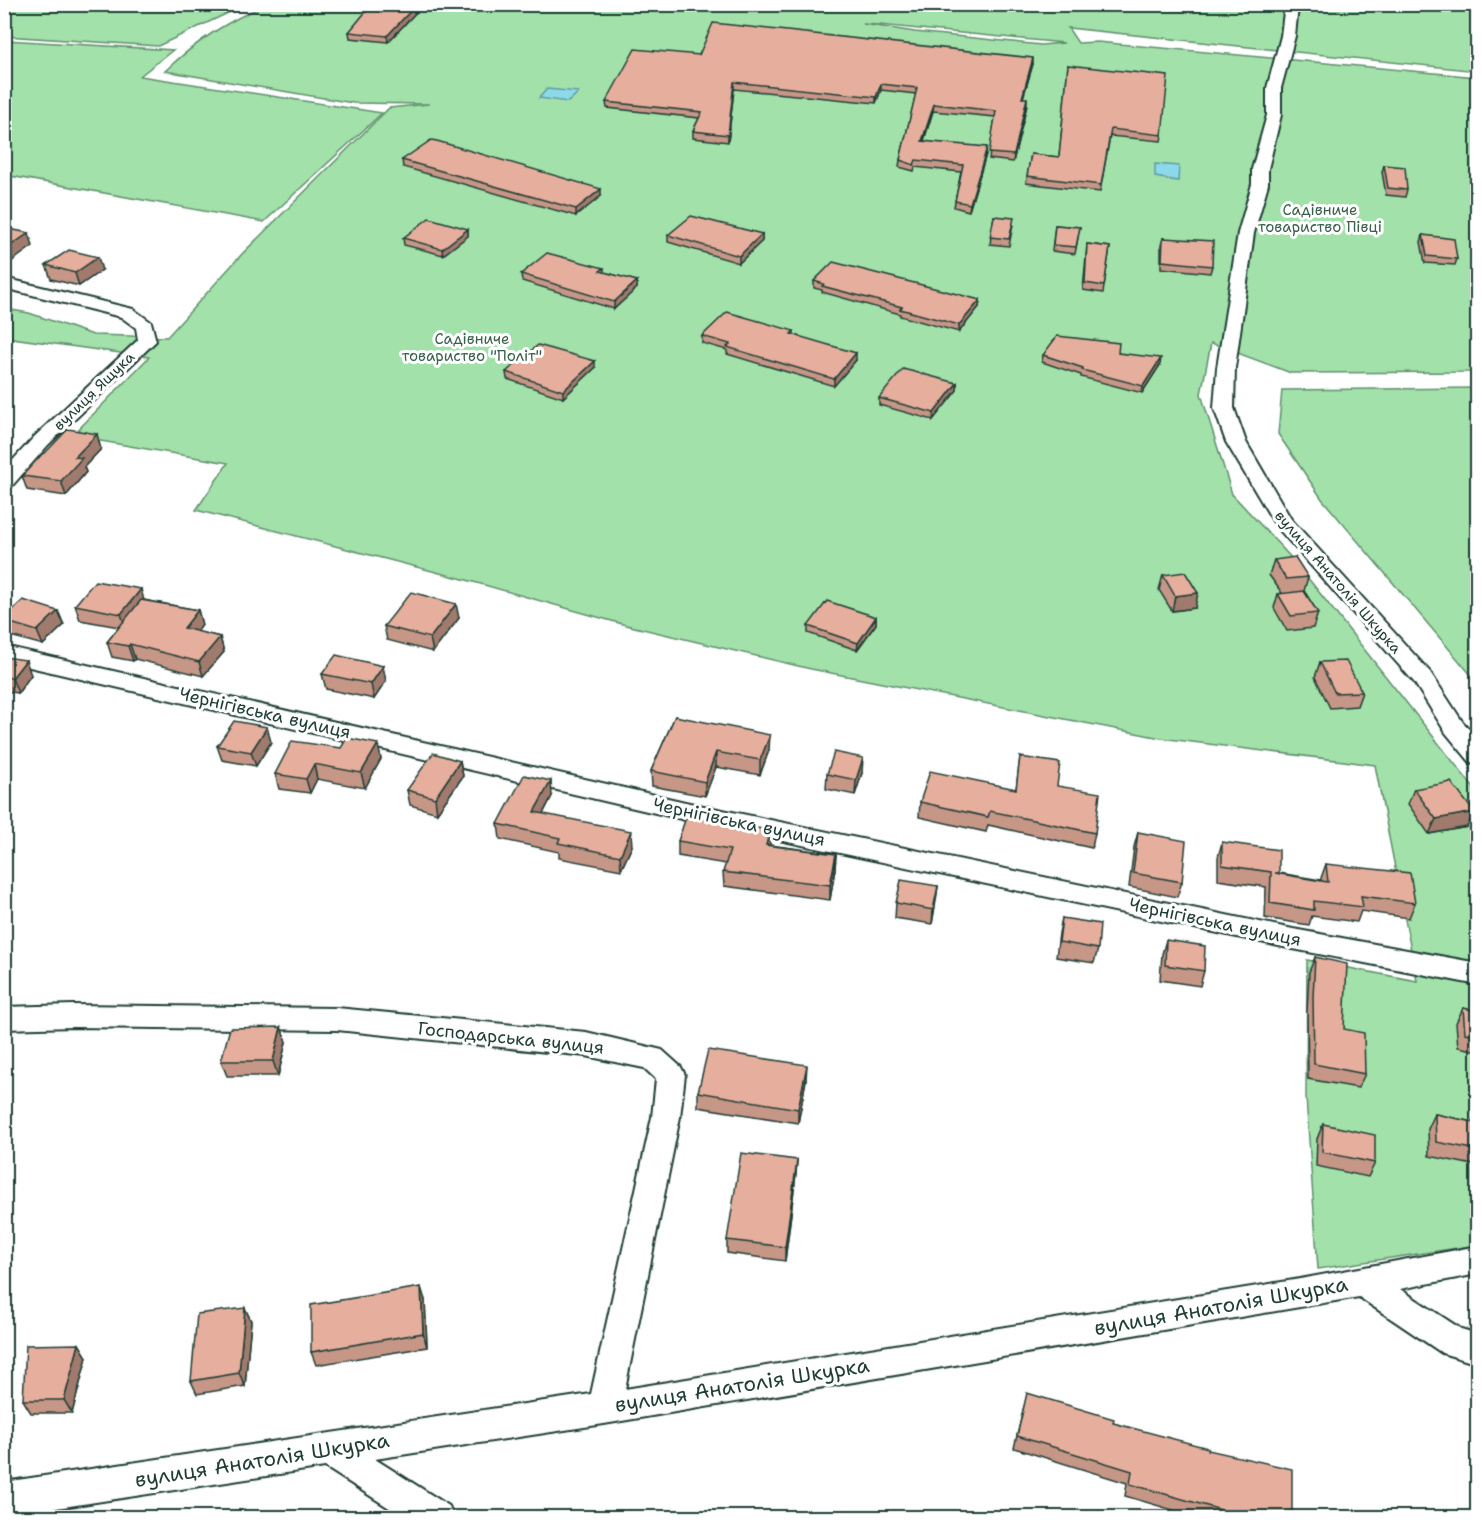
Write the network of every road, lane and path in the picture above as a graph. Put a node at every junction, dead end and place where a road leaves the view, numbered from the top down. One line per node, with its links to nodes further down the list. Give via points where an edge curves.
1 (1291, 6): 5 (street, вулиця Анатолія Шкурка, via 1288,36 1274,88 1274,115 1246,233 1226,368 1224,408 1236,442 1283,522 1422,677)
2 (4, 283): 3 (street, вулиця Ящука, via 127,313 145,326 147,340 41,441)
3 (4, 483)
4 (4, 653): 6 (street, Чернігівська вулиця, via 694,813)
5 (1478, 756)
6 (1478, 974)
7 (4, 1018): 11 (street, Господарська вулиця, via 337,1020 586,1044 652,1058 671,1076 666,1117)
8 (1478, 1260): 9 (street, вулиця Анатолія Шкурка)
9 (1361, 1281): 10 (street, via 1454,1342); 11 (street, вулиця Анатолія Шкурка)
10 (1478, 1349)
11 (604, 1408): 12 (street, вулиця Анатолія Шкурка)
12 (329, 1450): 13 (street, вулиця Анатолія Шкурка); 14 (street)
13 (4, 1499)
14 (437, 1518)

